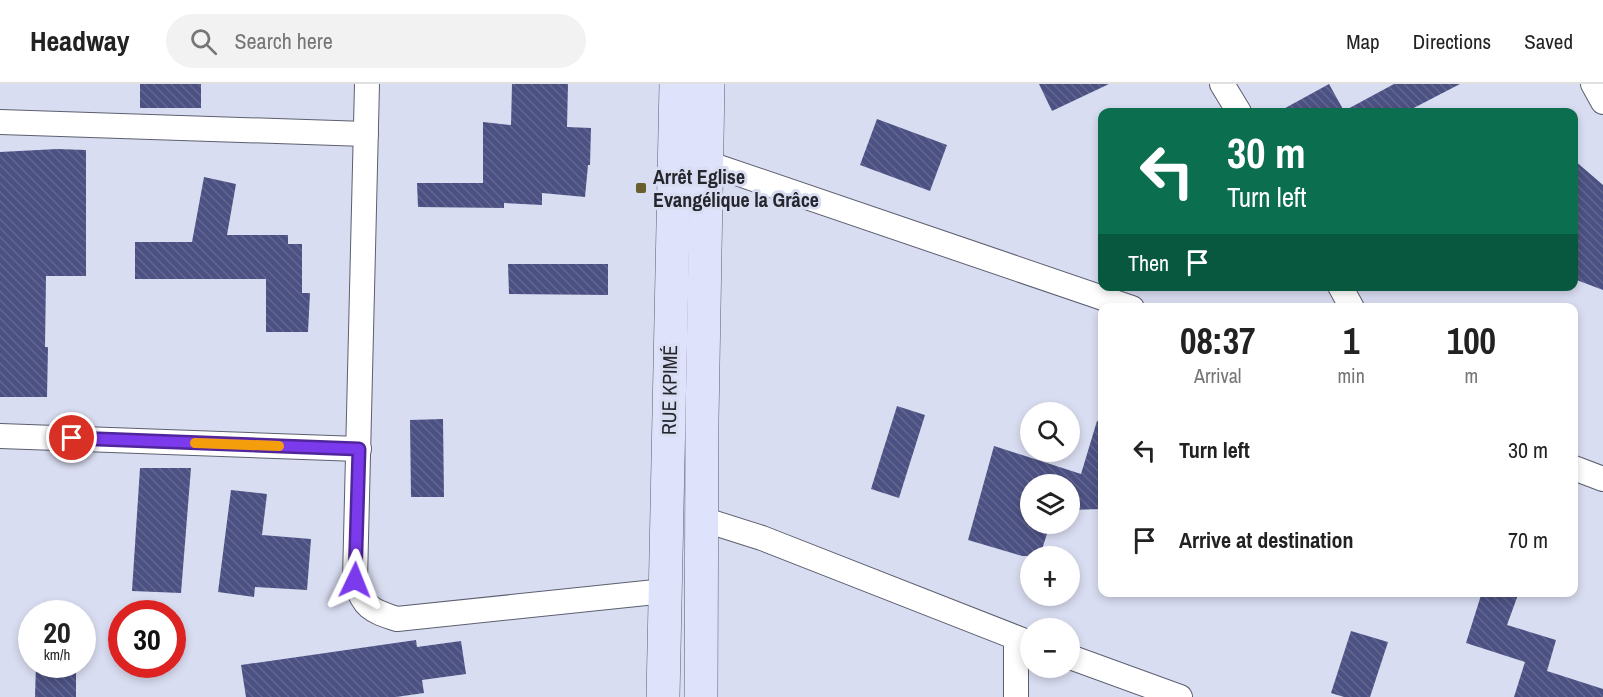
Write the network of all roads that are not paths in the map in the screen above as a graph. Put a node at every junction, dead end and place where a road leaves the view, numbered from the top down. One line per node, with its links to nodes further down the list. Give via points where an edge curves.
1 (367, 84): 9 (street)
2 (676, 84): 17 (main road, RUE KPIMÉ)
3 (708, 84): 10 (main road, RUE KPIMÉ)
4 (1222, 84): 7 (street)
5 (1593, 84): 6 (street)
6 (1603, 102)
7 (1237, 108)
8 (0, 122): 9 (street)
9 (366, 134): 13 (street)
10 (708, 163): 11 (street); 16 (main road, RUE KPIMÉ)
11 (1117, 303)
12 (0, 436): 13 (street)
13 (359, 449): 17 (street, via 355,580 366,605 379,614 397,619)
14 (1578, 470): 15 (street)
15 (1603, 480)
16 (702, 519): 18 (street, via 762,538); 22 (main road, RUE KPIMÉ)
17 (665, 591): 21 (main road, RUE KPIMÉ)
18 (1020, 640)
19 (1080, 661): 24 (street)
20 (1020, 665): 23 (street)
21 (663, 697)
22 (701, 697)
23 (1016, 697)
24 (1180, 697)

